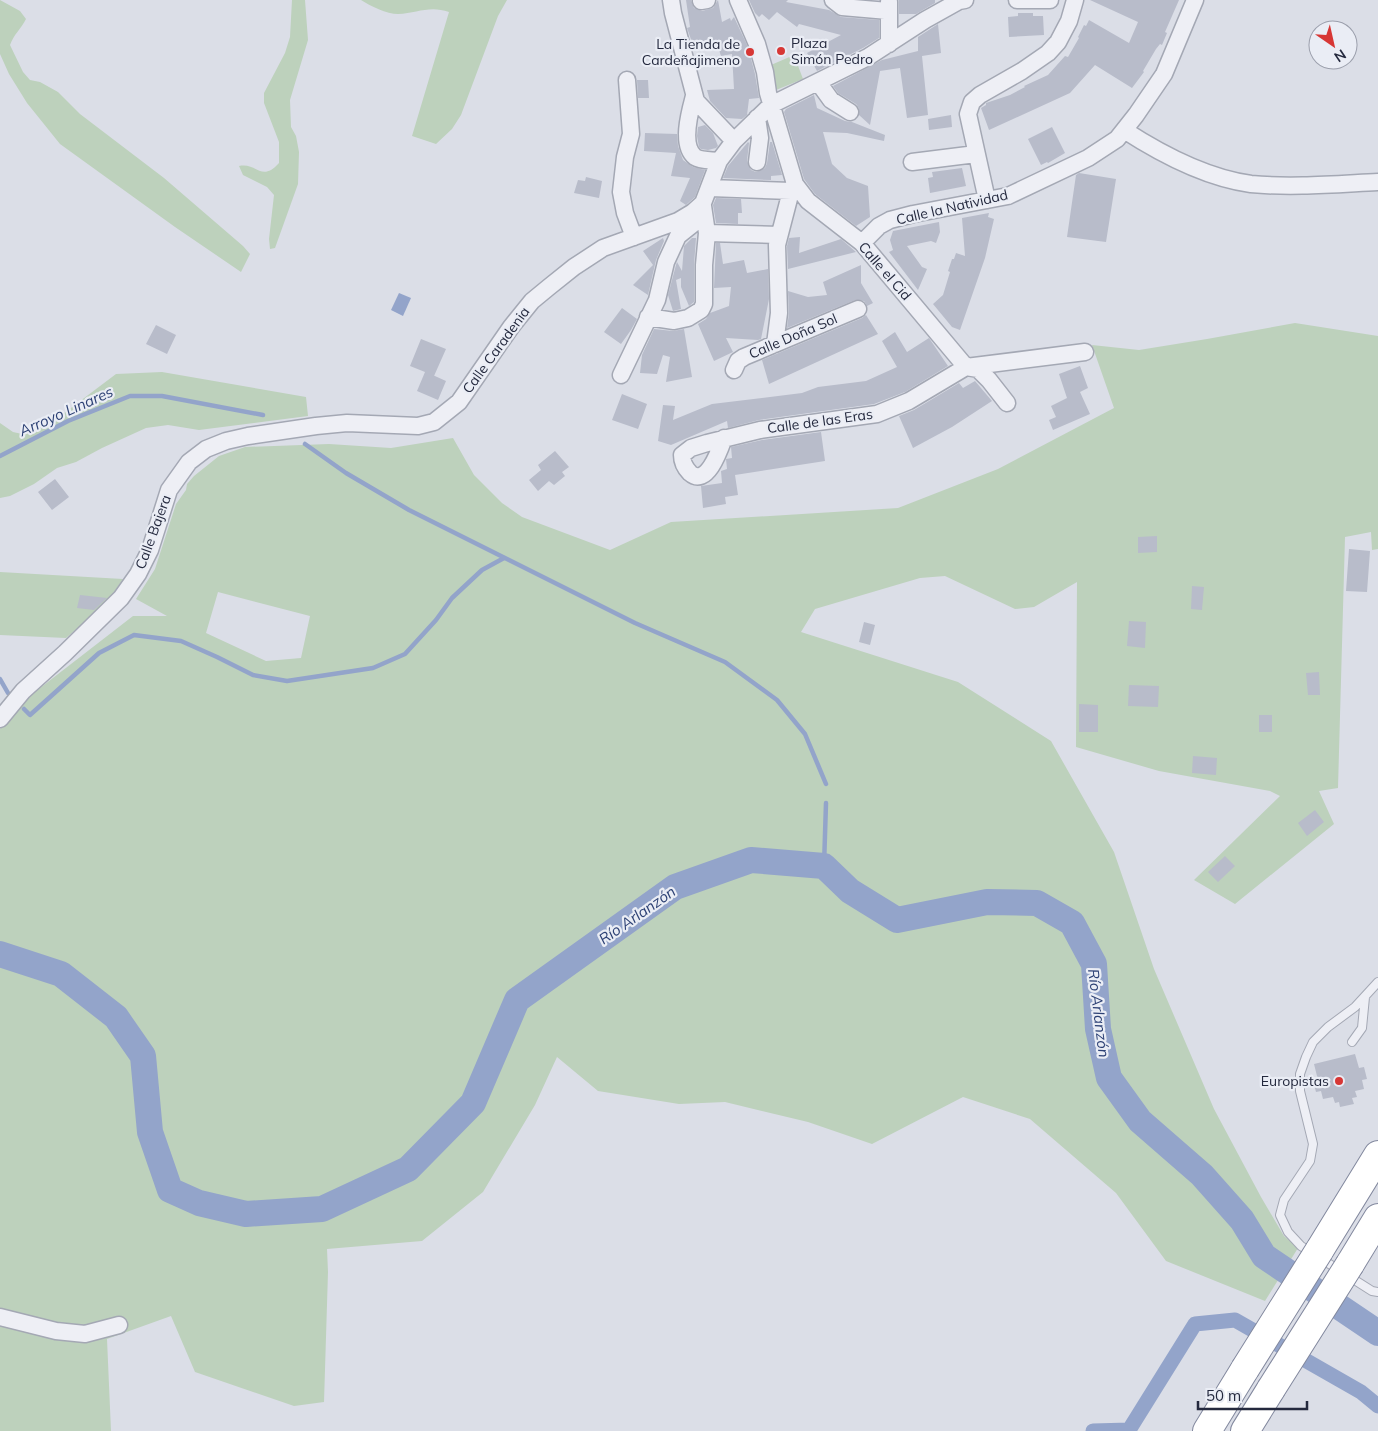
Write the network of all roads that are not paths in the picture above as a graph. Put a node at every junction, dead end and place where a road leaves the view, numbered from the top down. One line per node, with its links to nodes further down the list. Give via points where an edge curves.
1 (672, 0): 13 (street)
2 (738, 0): 14 (street, via 757,44)
3 (833, 0): 9 (street, via 842,7 853,9)
4 (960, 0): 10 (street, Calle Caradenia)
5 (1017, 0): 6 (street)
6 (1050, 0)
7 (1075, 0): 19 (street, via 1069,21 1048,53 972,102 968,114)
8 (1194, 0): 17 (street, Calle la Natividad, via 1164,74)
9 (889, 6): 10 (street)
10 (889, 44): 12 (street, Calle Caradenia)
11 (627, 80): 30 (street, via 631,134 621,192)
12 (818, 82): 14 (street, Calle Caradenia); 15 (street, via 831,100)
13 (694, 96): 18 (street); 20 (street, via 687,126 688,143 698,158)
14 (771, 105): 16 (street, Calle Caradenia); 24 (street, Calle el Cid)
15 (850, 112)
16 (758, 118): 18 (street, Calle Caradenia); 21 (street)
17 (1124, 130): 23 (street, via 1153,149 1209,173 1250,184); 26 (street, Calle la Natividad, via 1117,139 1088,158 1008,196)
18 (734, 141): 20 (street, Calle Caradenia)
19 (976, 154): 22 (street); 26 (street)
20 (718, 161): 25 (street, Calle Caradenia)
21 (757, 162)
22 (912, 162)
23 (1378, 182)
24 (793, 187): 25 (street); 29 (street); 31 (street, Calle el Cid)
25 (710, 188): 27 (street, Calle Caradenia)
26 (987, 200): 31 (street, Calle la Natividad, via 890,220)
27 (703, 203): 28 (street); 30 (street, Calle Caradenia, via 678,221); 33 (street, Calle Caradenia, via 698,220 678,236)
28 (707, 233): 29 (street); 33 (street, via 705,299 701,310 688,318 674,321)
29 (779, 236): 34 (street, via 779,313)
30 (634, 237): 40 (street, Calle Caradenia, via 603,248 532,301 458,402 434,422 418,426)
31 (862, 243): 36 (street, Calle el Cid)
32 (858, 309): 34 (street, Calle Doña Sol)
33 (648, 318): 38 (street, Calle Caradenia)
34 (775, 344): 37 (street, Calle Doña Sol, via 744,357)
35 (1085, 352): 36 (street, Calle de las Eras)
36 (966, 367): 39 (street, via 978,370); 41 (street, Calle de las Eras, via 909,401 876,414)
37 (734, 370)
38 (621, 375)
39 (1007, 403)
40 (347, 423): 42 (street, Calle Bajera, via 226,441 206,449 188,462 169,490 150,550 138,574 120,598 24,691)
41 (724, 438)
42 (0, 719)
43 (1378, 982): 44 (lane)
44 (1365, 997): 45 (lane, via 1362,1028); 48 (lane, via 1313,1042 1306,1057 1300,1074 1300,1091 1313,1144 1310,1161 1284,1200 1280,1215 1288,1232 1301,1246)
45 (1352, 1042)
46 (1378, 1155): 51 (highway, bridge)
47 (1378, 1218): 52 (highway, bridge)
48 (1378, 1292)
49 (0, 1317): 50 (street, via 56,1331 85,1334)
50 (119, 1325)
51 (1207, 1431)
52 (1245, 1431)

